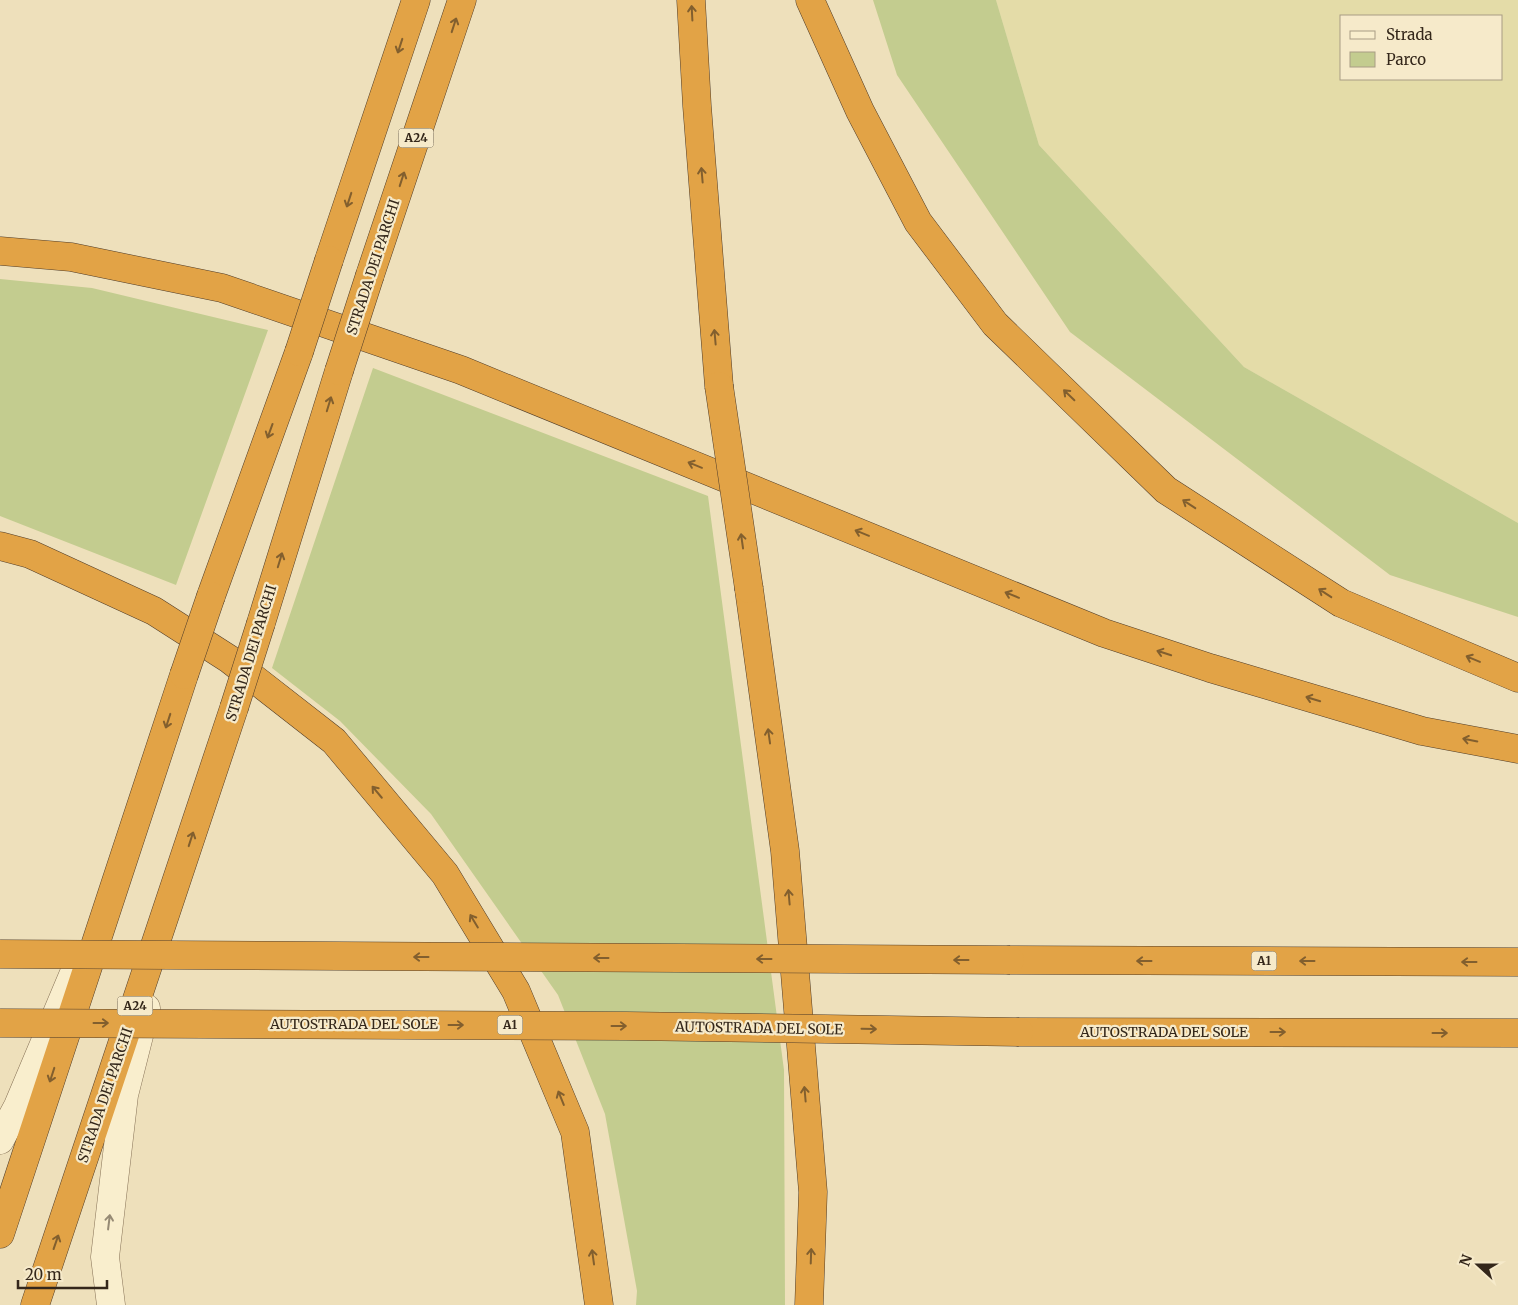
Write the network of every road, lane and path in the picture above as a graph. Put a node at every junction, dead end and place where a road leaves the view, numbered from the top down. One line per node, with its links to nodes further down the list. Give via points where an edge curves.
1 (416, 0): 9 (highway, one-way to 9, bridge)
2 (462, 0): 10 (highway, STRADA DEI PARCHI / A24, one-way to 2, bridge, via 339,371)
3 (691, 0): 20 (highway, one-way to 3, bridge, via 813,1192 785,851 719,386)
4 (810, 0): 7 (highway, one-way to 4, via 1340,603 1166,490 995,324 918,222 860,111)
5 (0, 252): 8 (highway, one-way to 5, via 1422,731 1104,633 461,370 222,288 71,257)
6 (0, 546): 19 (highway, one-way to 6, via 574,1132 516,991 445,874 334,741 229,659 154,611 30,554)
7 (1518, 678)
8 (1518, 749)
9 (128, 842): 15 (lane, via 18,1106); 16 (highway, one-way to 16)
10 (179, 876): 17 (highway, STRADA DEI PARCHI / A24, one-way to 10); 18 (lane, one-way to 10, via 105,1257 124,1095)
11 (0, 954): 12 (highway, A1, one-way to 11, bridge)
12 (1518, 962)
13 (0, 1022): 14 (highway, AUTOSTRADA DEL SOLE / A1, one-way to 14, bridge, via 1019,1032)
14 (1518, 1033)
15 (0, 1140)
16 (0, 1234)
17 (35, 1305)
18 (111, 1305)
19 (599, 1305)
20 (809, 1305)

